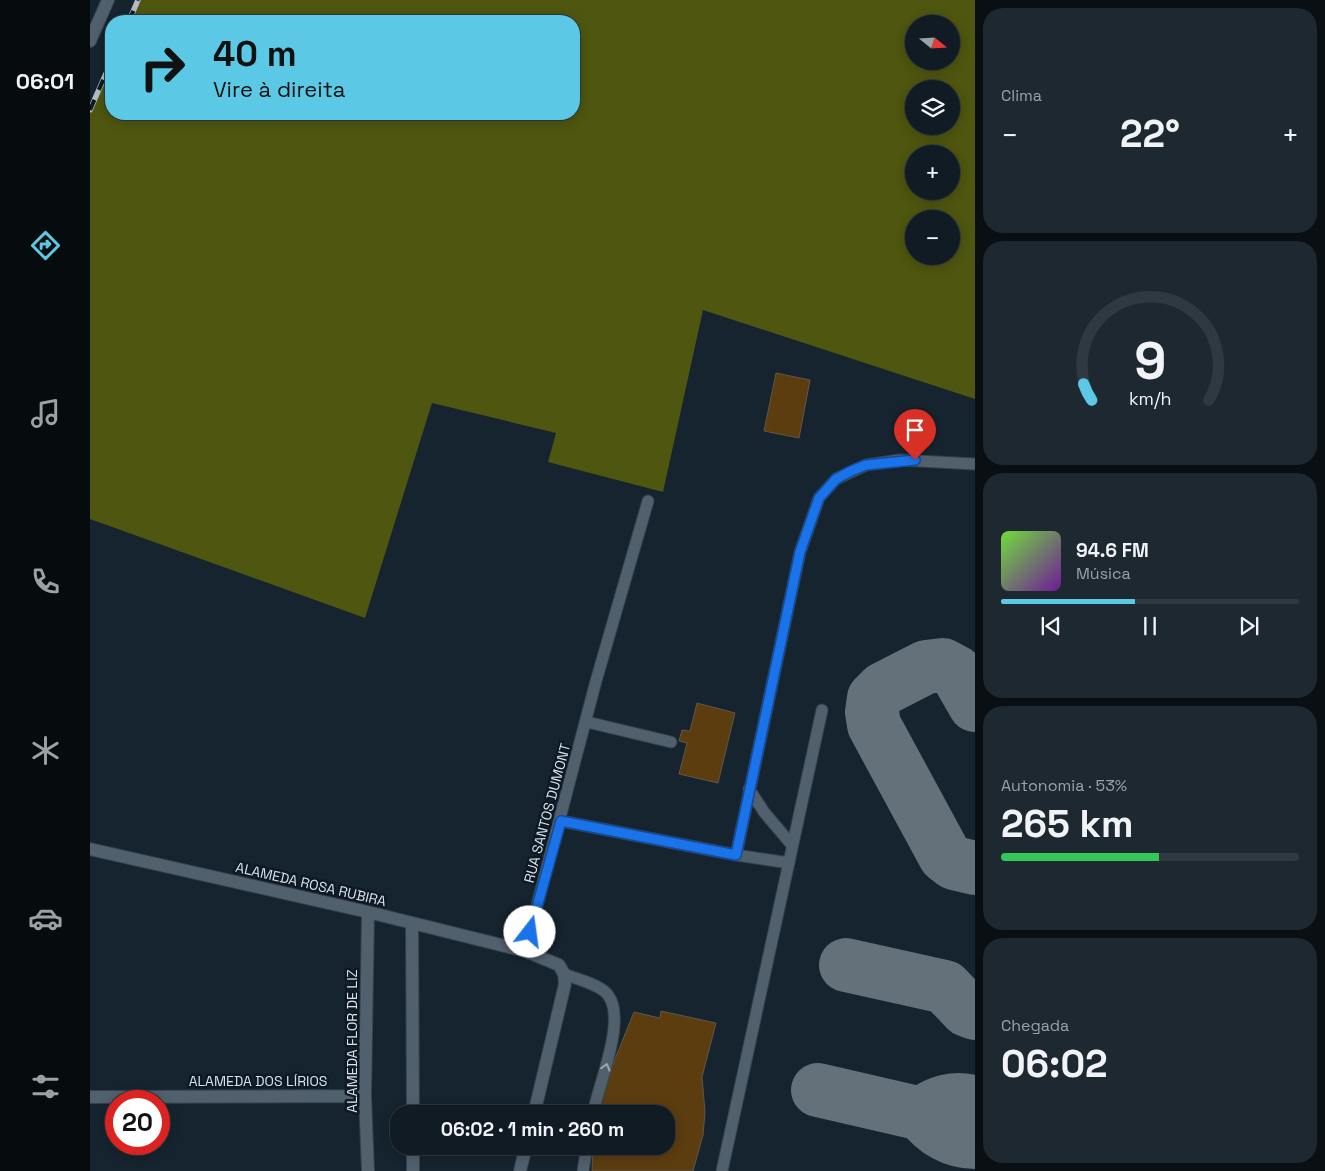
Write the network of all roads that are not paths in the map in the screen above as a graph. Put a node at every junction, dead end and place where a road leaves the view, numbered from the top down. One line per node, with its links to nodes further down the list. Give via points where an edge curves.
1 (108, 0): 2 (street)
2 (90, 41)
3 (975, 464): 8 (lane, via 900,460 866,465 836,479 819,498 800,552)
4 (648, 501): 6 (lane, RUA SANTOS DUMONT)
5 (822, 710): 10 (lane)
6 (587, 722): 7 (lane); 9 (lane, RUA SANTOS DUMONT)
7 (671, 742)
8 (749, 789): 10 (lane); 12 (lane)
9 (561, 821): 12 (lane); 16 (lane, RUA SANTOS DUMONT)
10 (792, 845): 13 (lane)
11 (90, 849): 14 (street, ALAMEDA ROSA RUBIRA)
12 (736, 855): 13 (lane)
13 (789, 863): 30 (lane)
14 (368, 912): 15 (street, ALAMEDA ROSA RUBIRA); 18 (street, ALAMEDA FLOR DE LIZ)
15 (412, 923): 16 (street, ALAMEDA ROSA RUBIRA); 20 (street)
16 (525, 951): 17 (street, via 558,966)
17 (564, 974): 21 (street, via 565,984); 22 (lane, one-way to 17, via 614,1035 614,1005 608,994)
18 (366, 1096): 19 (street, ALAMEDA DOS LÍRIOS); 26 (street, ALAMEDA FLOR DE LIZ)
19 (90, 1097)
20 (413, 1105)
21 (536, 1105)
22 (595, 1105)
23 (413, 1155): 27 (street)
24 (524, 1155): 28 (street)
25 (585, 1155): 29 (lane)
26 (368, 1171)
27 (413, 1171)
28 (520, 1171)
29 (582, 1171)
30 (722, 1171)

